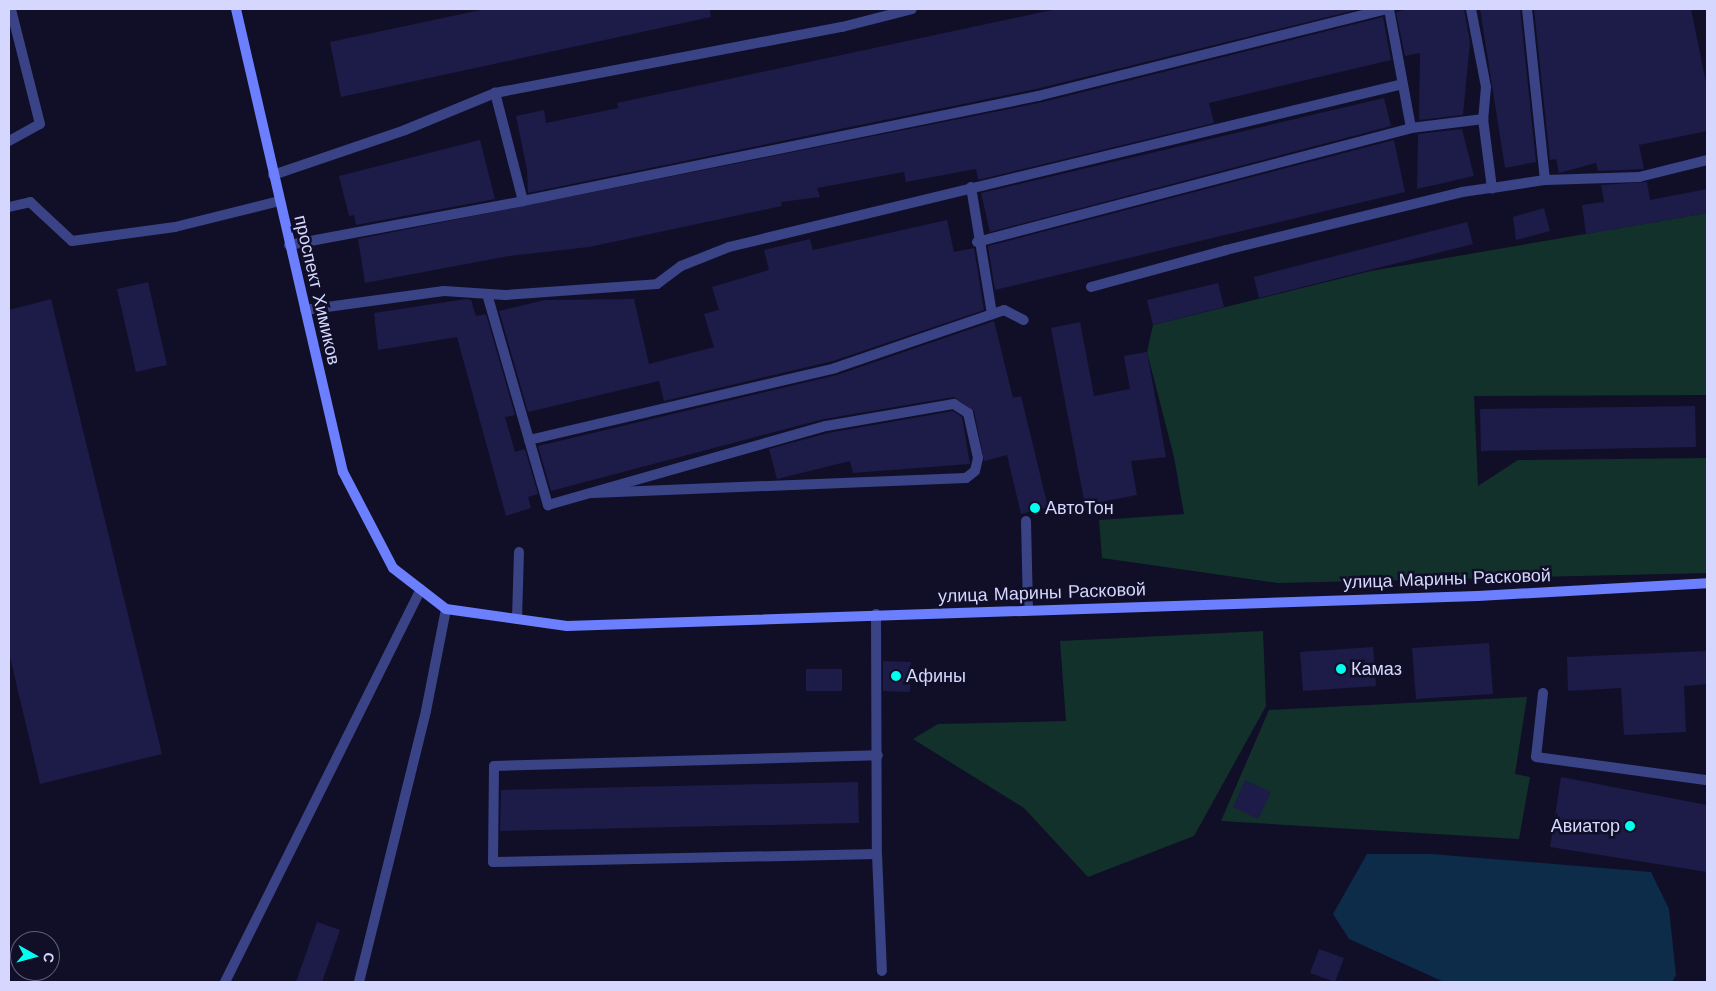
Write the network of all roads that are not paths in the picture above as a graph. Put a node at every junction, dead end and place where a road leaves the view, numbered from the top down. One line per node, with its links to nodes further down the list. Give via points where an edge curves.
1 (11, 9): 11 (street, via 40,124)
2 (236, 9): 13 (main road, проспект Химиков)
3 (912, 9): 8 (street, via 842,27)
4 (1388, 9): 7 (street); 18 (street, via 1038,96)
5 (1472, 9): 9 (street, via 1486,88)
6 (1527, 9): 14 (street)
7 (1403, 84): 10 (street); 15 (street)
8 (495, 94): 13 (street, via 405,130); 18 (street)
9 (1483, 119): 10 (street); 16 (street)
10 (1411, 128): 20 (street)
11 (9, 141)
12 (1707, 160): 14 (street, via 1640,177)
13 (273, 175): 17 (main road, проспект Химиков)
14 (1545, 180): 16 (street)
15 (971, 188): 20 (street); 23 (street, via 729,248 681,266 658,284 627,289)
16 (1492, 188): 22 (street, via 1462,192 1226,250)
17 (279, 201): 19 (street, via 175,227 72,241 30,202); 21 (main road, проспект Химиков)
18 (523, 201): 21 (street)
19 (9, 207)
20 (977, 242): 25 (street)
21 (289, 245): 24 (main road, проспект Химиков)
22 (1091, 287)
23 (487, 294): 24 (street, via 444,290); 27 (street)
24 (305, 310): 31 (main road, проспект Химиков, via 343,472)
25 (992, 314): 26 (street, via 1004,310); 27 (street, via 835,368)
26 (1024, 320)
27 (529, 440): 28 (street, via 548,505)
28 (592, 493): 28 (street, via 966,478 975,471 978,458 968,413 954,404 826,426)
29 (1026, 521): 35 (street)
30 (519, 552): 37 (street)
31 (393, 568): 33 (main road, улица Марины Расковой)
32 (1707, 583): 35 (main road, улица Марины Расковой, via 1478,596)
33 (421, 590): 34 (main road, улица Марины Расковой); 43 (street)
34 (446, 609): 37 (main road, улица Марины Расковой); 44 (street, via 426,711)
35 (1028, 609): 36 (main road, улица Марины Расковой)
36 (876, 614): 37 (main road, улица Марины Расковой, via 567,626); 39 (street)
37 (517, 619)
38 (1542, 693): 40 (street, via 1536,758)
39 (878, 754): 41 (street); 41 (street, via 494,766 493,862)
40 (1707, 780)
41 (877, 854): 42 (street)
42 (882, 971)
43 (225, 982)
44 (359, 982)

